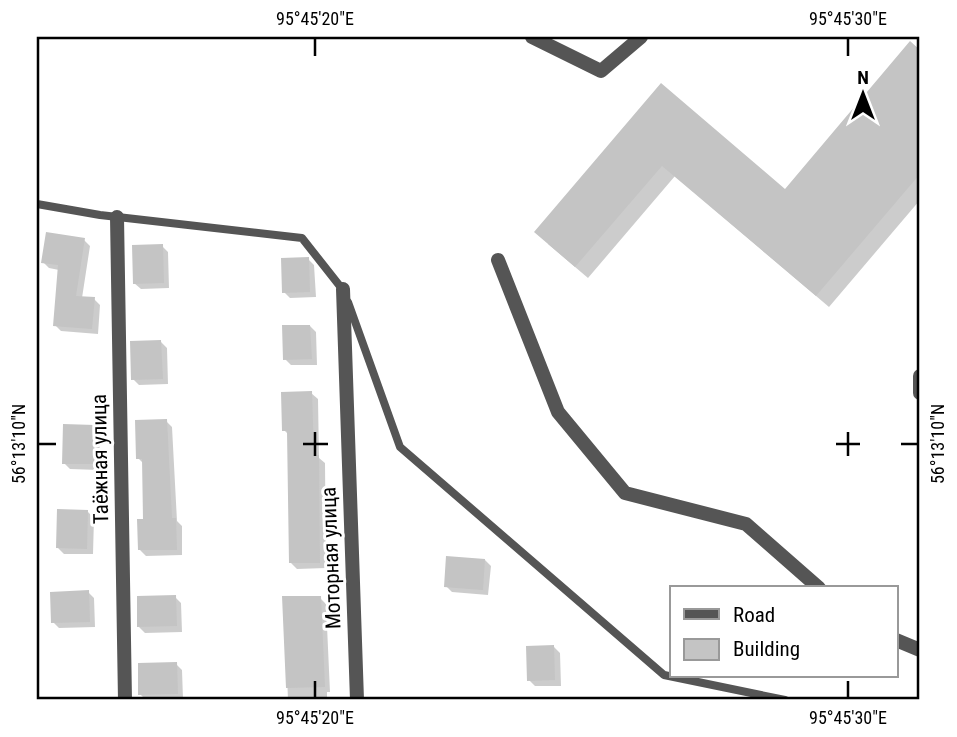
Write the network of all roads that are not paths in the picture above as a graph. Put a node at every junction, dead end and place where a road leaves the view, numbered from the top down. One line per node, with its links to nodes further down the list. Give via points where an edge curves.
1 (532, 37): 2 (street, via 601,71)
2 (641, 37)
3 (37, 205): 4 (lane)
4 (117, 217): 6 (lane, via 302,238); 14 (street, Таёжная улица)
5 (498, 260): 9 (street, via 558,412 625,493 746,524)
6 (343, 289): 12 (lane, via 400,447); 15 (street, Моторная улица)
7 (920, 376): 8 (street)
8 (920, 393)
9 (817, 586)
10 (898, 641): 11 (street)
11 (920, 650)
12 (670, 676)
13 (679, 678): 16 (lane)
14 (125, 700)
15 (357, 700)
16 (785, 700)

